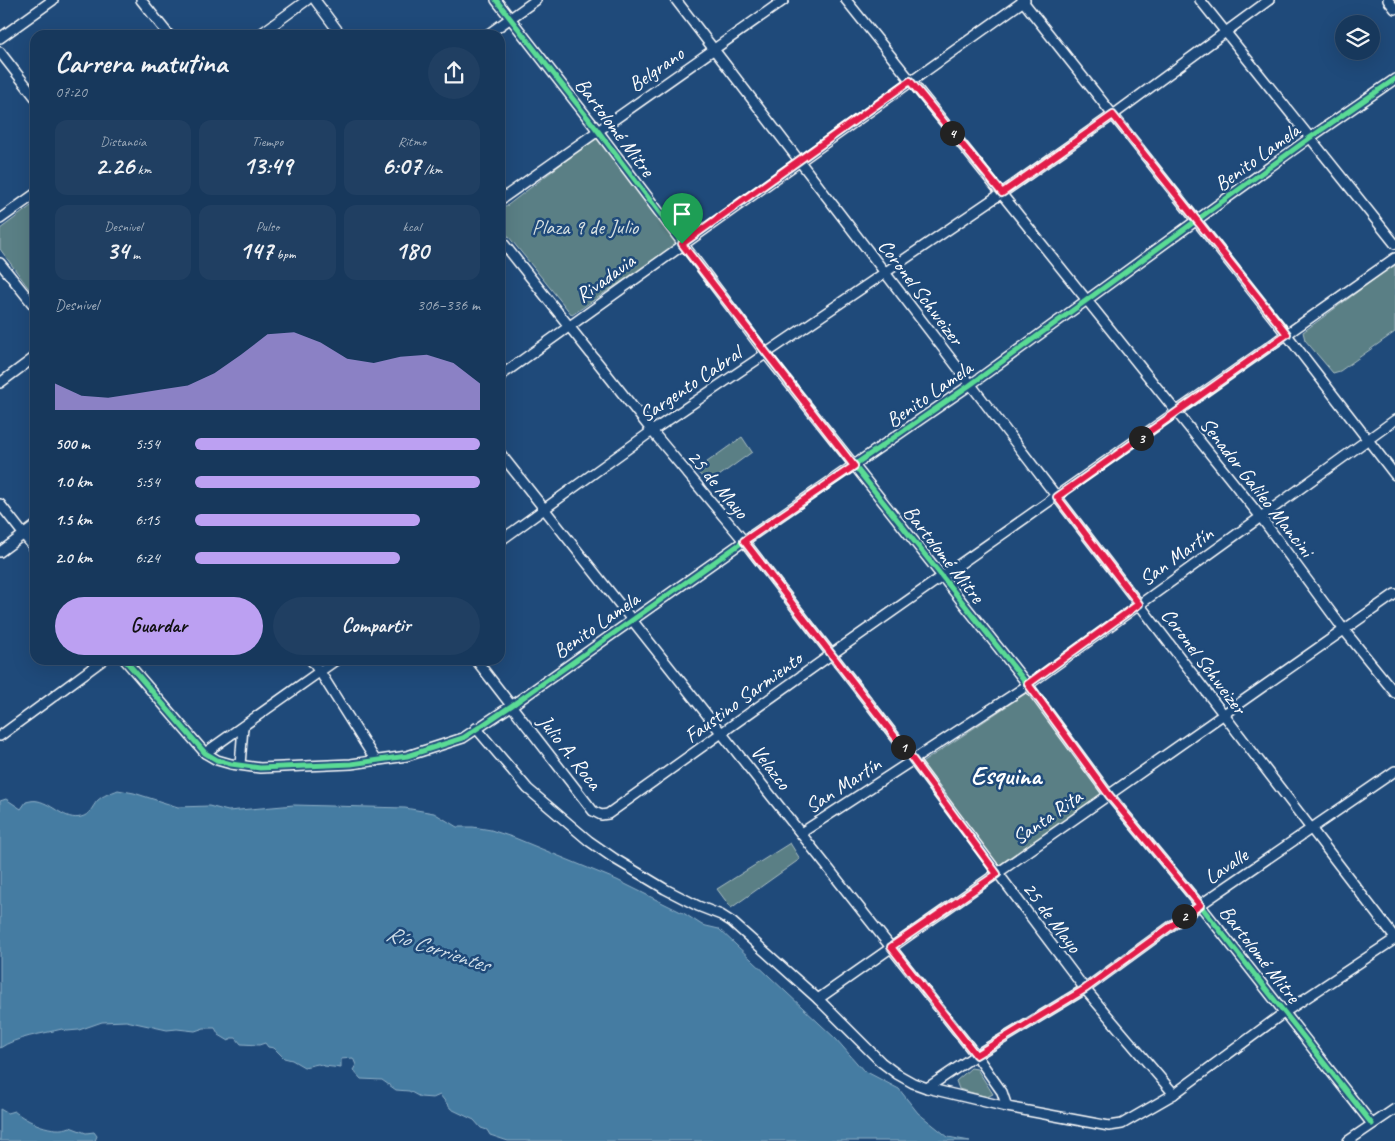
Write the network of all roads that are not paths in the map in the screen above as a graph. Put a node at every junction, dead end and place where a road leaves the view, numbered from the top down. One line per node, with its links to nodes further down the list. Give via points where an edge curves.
1 (53, 0): 21 (street)
2 (141, 0): 16 (street)
3 (308, 0): 17 (street)
4 (315, 0): 18 (street)
5 (496, 0): 15 (street, Bartolomé Mitre)
6 (536, 0): 15 (street)
7 (676, 0): 22 (street, Coronel Schweizer)
8 (784, 0): 22 (street, Belgrano)
9 (846, 0): 25 (street, Senador Galileo Mancini)
10 (1023, 0): 25 (street, Rivadavia); 27 (street)
11 (1200, 0): 20 (street)
12 (1269, 0): 20 (street, Sargento Cabral)
13 (1388, 0): 14 (street)
14 (1395, 9)
15 (510, 18): 19 (street); 28 (street, Bartolomé Mitre)
16 (165, 30)
17 (265, 30)
18 (337, 30)
19 (494, 30)
20 (1225, 32): 27 (street, Sargento Cabral); 29 (street)
21 (0, 38)
22 (714, 49): 28 (street, Belgrano); 30 (street, Coronel Schweizer)
23 (0, 52): 26 (street)
24 (1395, 79): 29 (street, Benito Lamela)
25 (910, 81): 30 (street, Rivadavia); 31 (street, Senador Galileo Mancini)
26 (30, 91)
27 (1113, 115): 31 (street, Sargento Cabral); 35 (street)
28 (598, 131): 32 (street, Belgrano); 36 (street, Bartolomé Mitre)
29 (1311, 137): 35 (street, Benito Lamela); 37 (street)
30 (799, 161): 36 (street, Rivadavia); 41 (street, Coronel Schweizer)
31 (1002, 193): 41 (street, Sargento Cabral); 42 (street, Senador Galileo Mancini)
32 (505, 196)
33 (30, 198): 34 (street)
34 (0, 219)
35 (1197, 220): 42 (street, Benito Lamela); 45 (street)
36 (682, 244): 44 (street, Rivadavia); 46 (street, Bartolomé Mitre)
37 (1395, 244)
38 (505, 245): 44 (street, 25 de Mayo)
39 (1395, 258): 45 (street, Faustino Sarmiento)
40 (0, 263): 43 (street)
41 (885, 273): 46 (street, Sargento Cabral); 50 (street, Coronel Schweizer)
42 (1086, 300): 50 (street, Benito Lamela); 51 (street, Senador Galileo Mancini)
43 (30, 301)
44 (569, 326): 48 (street, Rivadavia); 53 (street, 25 de Mayo)
45 (1287, 334): 51 (street, Faustino Sarmiento); 54 (street)
46 (766, 354): 53 (street, Sargento Cabral); 56 (street, Bartolomé Mitre)
47 (30, 361): 49 (street)
48 (505, 372)
49 (0, 383)
50 (970, 384): 56 (street, Benito Lamela); 58 (street, Coronel Schweizer)
51 (1177, 413): 58 (street, Faustino Sarmiento); 61 (street, Senador Galileo Mancini)
52 (1395, 420): 54 (street, San Martín)
53 (652, 431): 60 (street, Sargento Cabral); 65 (street, 25 de Mayo)
54 (1368, 440): 57 (street); 61 (street, San Martín)
55 (505, 459): 60 (street, Velazco)
56 (854, 466): 65 (street, Benito Lamela); 68 (street, Bartolomé Mitre)
57 (1395, 475)
58 (1057, 497): 68 (street, Faustino Sarmiento); 70 (street, Coronel Schweizer)
59 (0, 504): 63 (street)
60 (545, 510): 64 (street, Sargento Cabral); 71 (street, Velazco)
61 (1260, 516): 70 (street, San Martín); 72 (street, Senador Galileo Mancini)
62 (30, 529): 63 (street)
63 (23, 534): 66 (street); 67 (street)
64 (505, 538)
65 (744, 541): 71 (street, Benito Lamela); 73 (street, 25 de Mayo)
66 (30, 543)
67 (0, 552)
68 (942, 578): 73 (street, Faustino Sarmiento); 80 (street, Bartolomé Mitre)
69 (1395, 594): 72 (street, Santa Rita)
70 (1139, 604): 80 (street, San Martín); 83 (street, Coronel Schweizer)
71 (632, 620): 82 (street, Benito Lamela); 86 (street, Velazco)
72 (1344, 630): 81 (street, Senador Galileo Mancini); 83 (street, Santa Rita)
73 (832, 654): 86 (street, Faustino Sarmiento); 89 (street, 25 de Mayo)
74 (96, 665): 87 (street)
75 (129, 665): 88 (street)
76 (315, 665): 79 (street)
77 (329, 665): 79 (street)
78 (480, 665): 82 (street, Julio A. Roca)
79 (320, 672): 84 (street); 90 (street)
80 (1028, 684): 89 (street, San Martín); 93 (street, Bartolomé Mitre)
81 (1395, 693)
82 (511, 706): 85 (street, Benito Lamela); 94 (street, Julio A. Roca, via 593,811)
83 (1224, 715): 93 (street, Santa Rita); 95 (street, Coronel Schweizer)
84 (242, 727): 88 (street); 91 (street)
85 (476, 728): 90 (street, Benito Lamela, via 463,738 437,747); 102 (street, via 528,789 589,841 665,890 732,922)
86 (722, 733): 94 (street, Faustino Sarmiento, via 608,814); 96 (street, Velazco)
87 (1, 734)
88 (205, 753): 91 (street, Benito Lamela, via 217,760)
89 (913, 760): 96 (street, San Martín); 97 (street, 25 de Mayo)
90 (376, 761): 91 (street, Benito Lamela, via 260,768)
91 (240, 765)
92 (1395, 771): 95 (street, Lavalle)
93 (1109, 795): 97 (street, Santa Rita); 98 (street, Bartolomé Mitre)
94 (601, 815)
95 (1311, 829): 98 (street, Lavalle); 99 (street, Coronel Schweizer)
96 (801, 833): 100 (street, Velazco)
97 (997, 874): 100 (street, Santa Rita); 101 (street, 25 de Mayo)
98 (1200, 905): 101 (street, Lavalle); 103 (street, Bartolomé Mitre)
99 (1395, 939): 103 (street)
100 (891, 947): 102 (street, Santa Rita); 104 (street, Velazco)
101 (1085, 989): 104 (street, Lavalle); 106 (street, 25 de Mayo)
102 (818, 999): 105 (street, via 882,1062 897,1074)
103 (1286, 1012): 106 (street); 109 (street, Bartolomé Mitre)
104 (976, 1055): 105 (street, Lavalle); 107 (street, Velazco, via 1002,1092)
105 (927, 1088): 107 (street)
106 (1174, 1094): 107 (street, via 1122,1124 1109,1126)
107 (1007, 1107)
108 (1395, 1109): 109 (street)
109 (1372, 1124): 110 (street)
110 (1348, 1141)

